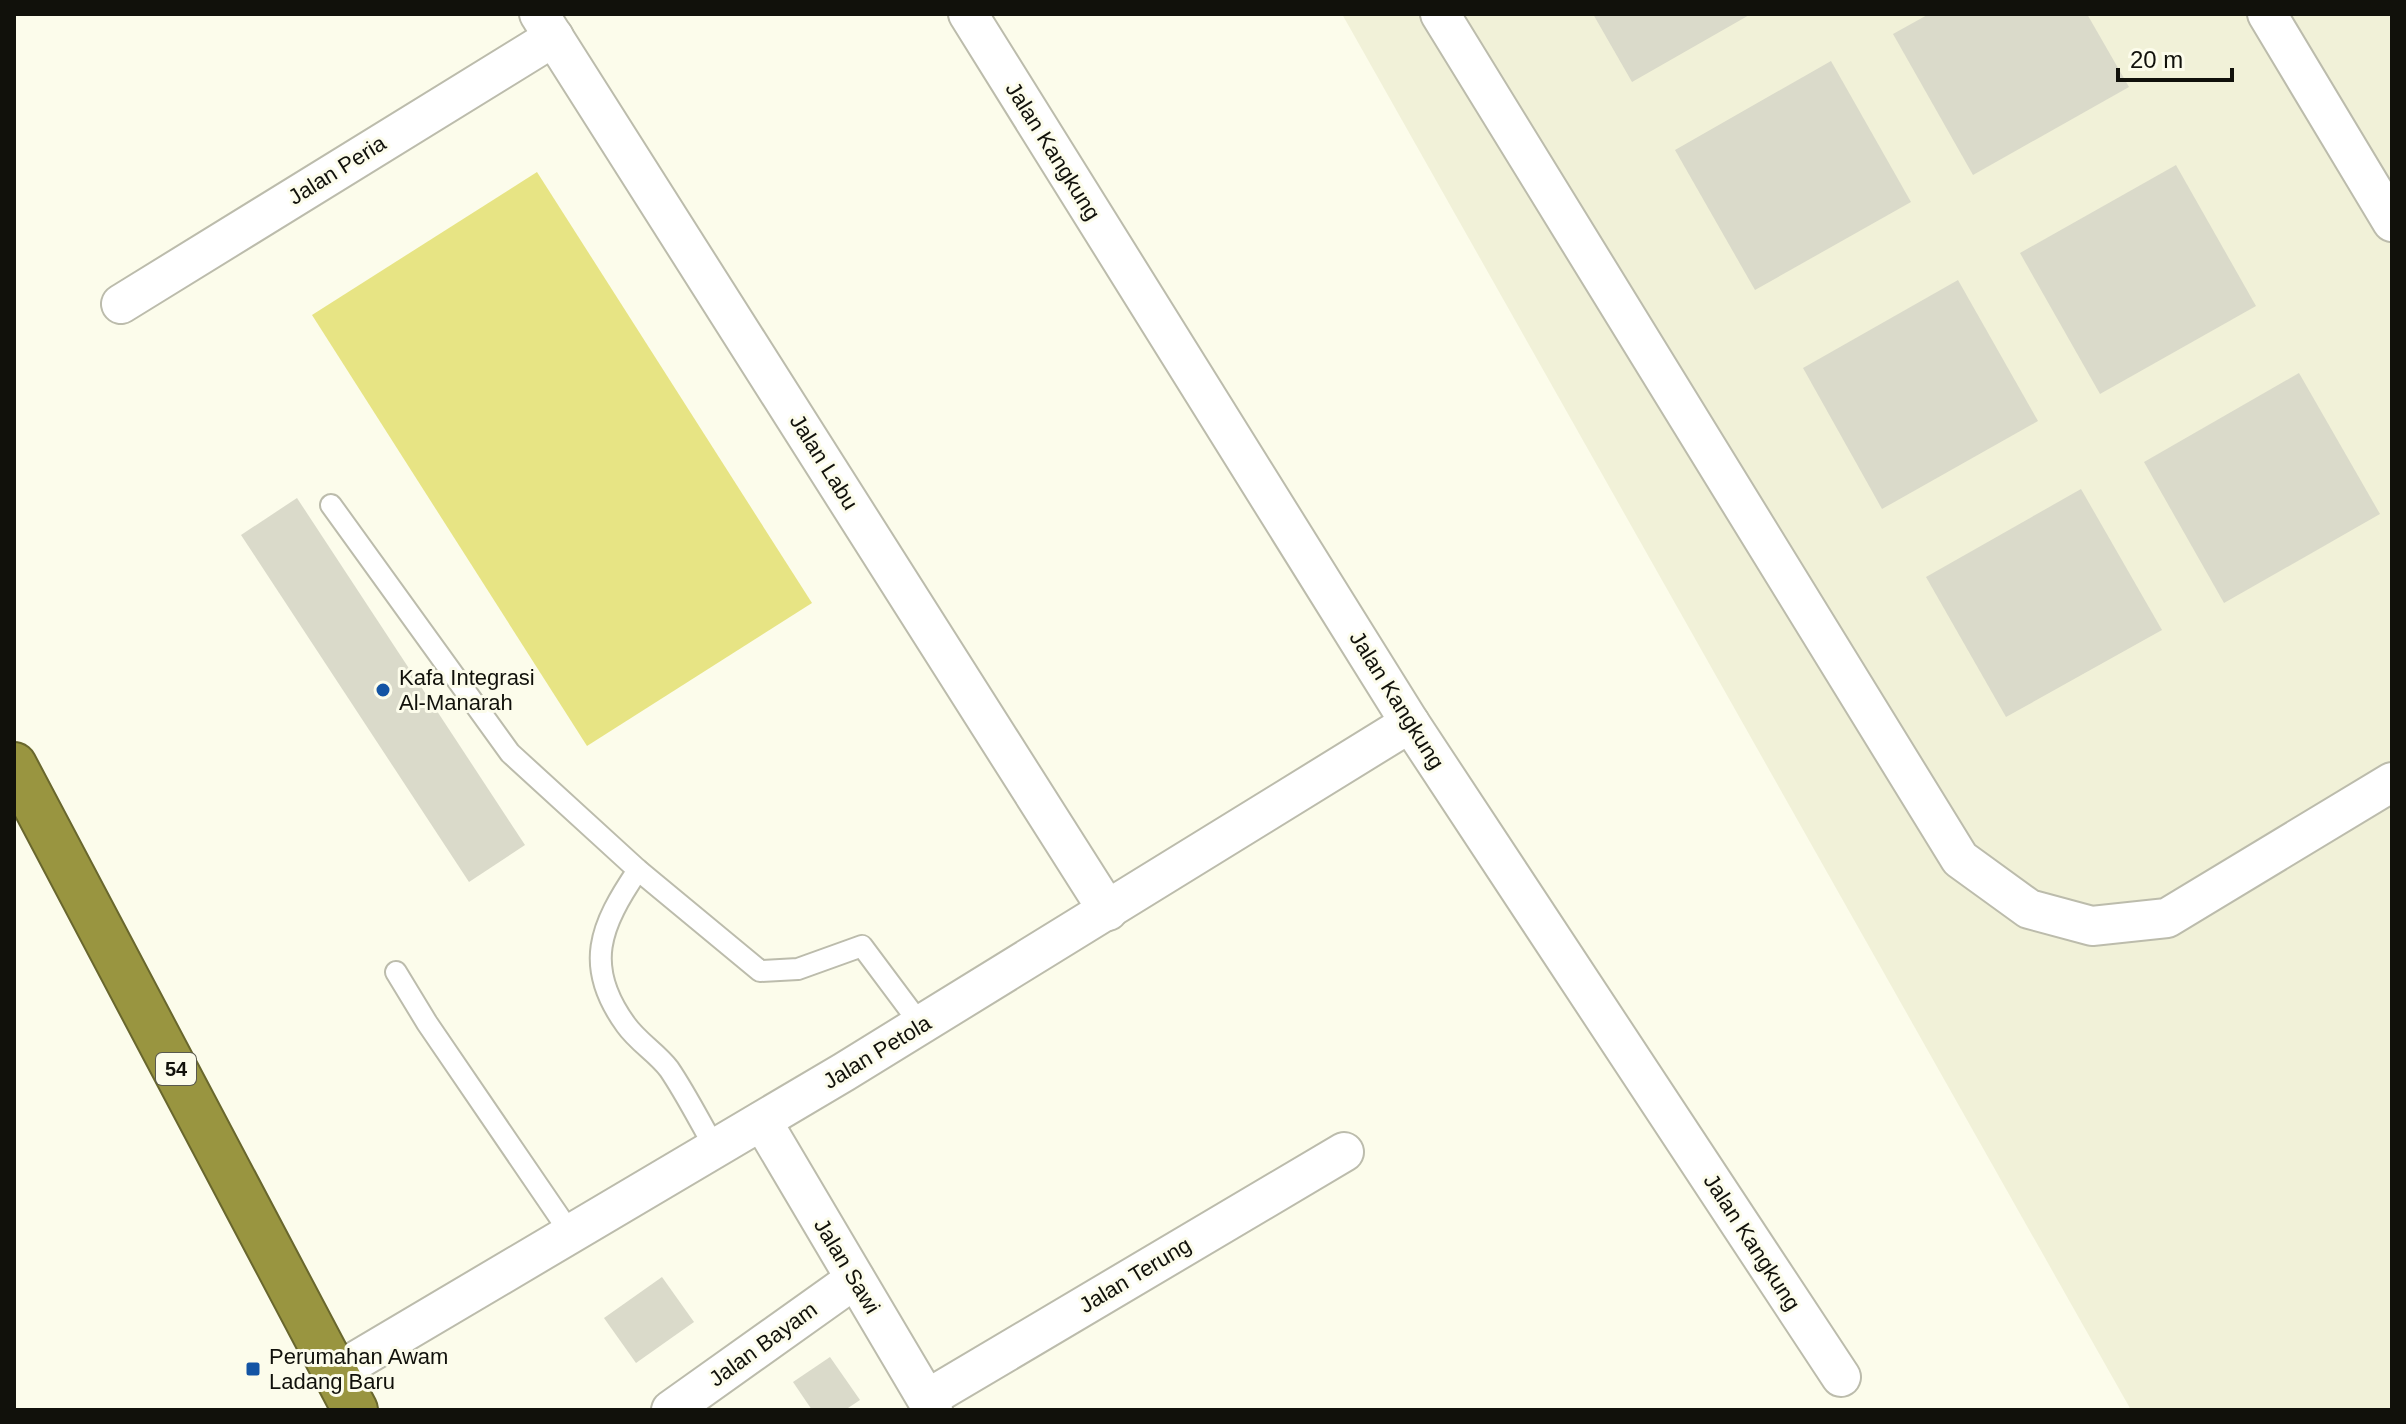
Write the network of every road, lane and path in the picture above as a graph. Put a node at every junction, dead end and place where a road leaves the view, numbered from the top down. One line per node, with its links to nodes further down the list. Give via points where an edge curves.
1 (968, 14): 8 (street, Jalan Kangkung)
2 (1440, 14): 10 (street, via 1960,859 2029,909 2092,926 2167,918)
3 (2267, 14): 5 (street)
4 (546, 26): 6 (street, Jalan Peria); 12 (street, Jalan Labu)
5 (2392, 222)
6 (121, 304)
7 (331, 505): 11 (lane, via 510,753)
8 (1410, 723): 12 (street, Jalan Petola); 20 (street, Jalan Kangkung)
9 (14, 765): 21 (highway, 54)
10 (2392, 782)
11 (638, 870): 14 (lane, via 760,971 798,969 862,946); 16 (lane, via 619,899 599,952 600,978 626,1026 668,1067)
12 (1108, 911): 14 (street, Jalan Petola)
13 (396, 972): 18 (lane)
14 (921, 1025): 15 (street, Jalan Petola)
15 (762, 1121): 16 (street, Jalan Petola); 19 (street, Jalan Sawi)
16 (715, 1148): 18 (street, Jalan Petola)
17 (1344, 1152): 22 (street, Jalan Terung)
18 (571, 1234): 21 (street, Jalan Petola)
19 (855, 1279): 22 (street, Jalan Sawi); 23 (street, Jalan Bayam)
20 (1841, 1377)
21 (346, 1391)
22 (930, 1405)
23 (671, 1410)

